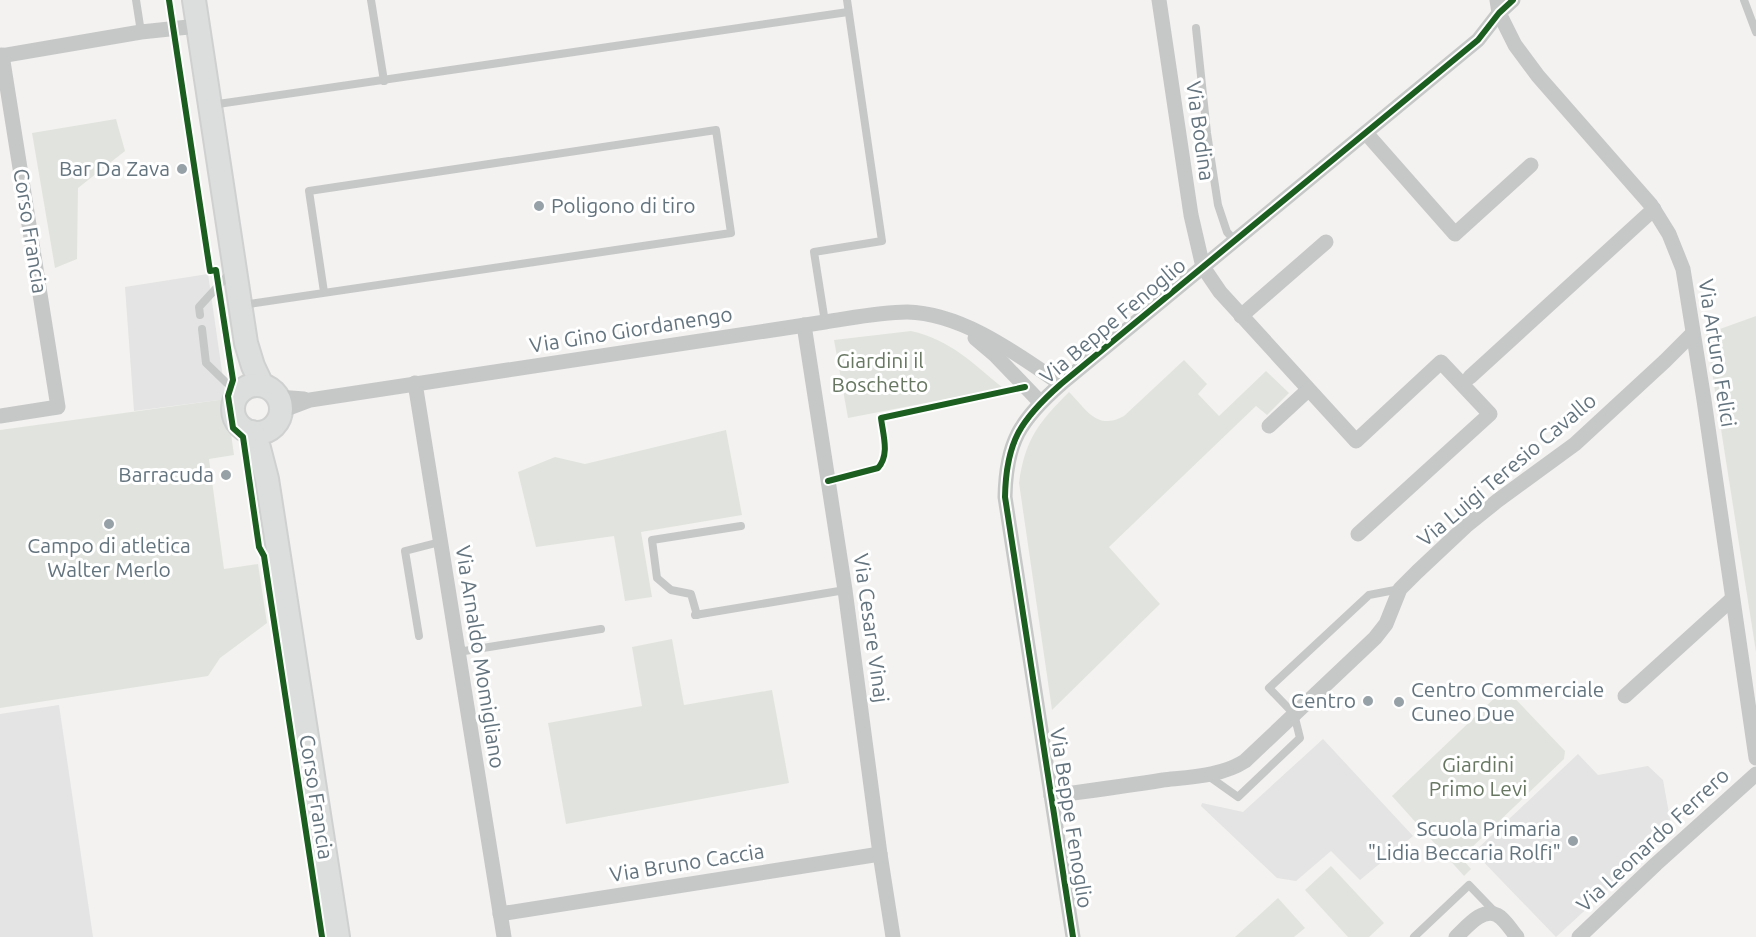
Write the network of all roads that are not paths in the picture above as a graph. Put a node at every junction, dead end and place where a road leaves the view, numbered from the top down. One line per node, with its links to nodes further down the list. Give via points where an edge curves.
1 (136, 0): 12 (lane)
2 (194, 0): 10 (main road, Corso Francia)
3 (371, 0): 15 (lane)
4 (847, 0): 9 (lane)
5 (1159, 0): 22 (street, Via Bodina, via 1191,215)
6 (1513, 0): 8 (street, Via Beppe Fenoglio)
7 (1744, 0): 13 (lane)
8 (1498, 6): 17 (street, Via Beppe Fenoglio, via 1478,40); 19 (street, Via Arturo Felici, via 1515,45 1538,76)
9 (848, 12): 15 (lane); 28 (lane, via 882,241 814,252)
10 (198, 26): 12 (street, Corso Francia); 16 (main road, Corso Francia)
11 (1196, 28): 20 (lane, via 1218,205 1227,232)
12 (141, 32): 14 (street, Corso Francia)
13 (1756, 33)
14 (1, 56): 39 (street, Corso Francia, via 58,407)
15 (384, 81): 16 (lane)
16 (210, 106): 23 (main road, Corso Francia)
17 (1366, 134): 18 (street, via 1455,234); 20 (street, Via Beppe Fenoglio)
18 (1531, 165)
19 (1654, 209): 32 (street, Via Arturo Felici, via 1683,269); 33 (street)
20 (1235, 241): 22 (street, Via Beppe Fenoglio)
21 (1326, 242): 27 (street)
22 (1203, 267): 27 (street, Via Beppe Fenoglio); 35 (street, Via Beppe Fenoglio)
23 (234, 268): 25 (main road, Corso Francia); 26 (lane, via 199,307)
24 (324, 292): 24 (lane, via 731,233 716,130 309,191); 25 (lane)
25 (240, 305): 38 (main road, Corso Francia, via 246,366)
26 (200, 315)
27 (1241, 316): 36 (street, Via Beppe Fenoglio)
28 (825, 322): 29 (street, Via Gino Giordanengo, via 909,312); 30 (street, Via Gino Giordanengo)
29 (957, 323): 35 (street, Via Gino Giordanengo, via 1022,357); 37 (street, Via Gino Giordanengo, via 995,355)
30 (804, 325): 34 (street, Via Gino Giordanengo); 45 (street, Via Cesare Vinaj)
31 (202, 329): 38 (lane, via 206,363)
32 (1693, 333): 44 (street, Via Luigi Teresio Cavallo, via 1575,444 1466,526); 46 (street, Via Arturo Felici)
33 (1470, 377)
34 (415, 383): 38 (street, Via Gino Giordanengo); 43 (street, Via Arnaldo Momigliano)
35 (1061, 384): 37 (street, Via Beppe Fenoglio)
36 (1308, 390): 40 (street); 42 (street, Via Beppe Fenoglio, via 1356,441 1441,362 1490,414)
37 (1040, 402): 55 (street, Via Beppe Fenoglio, via 1016,435 1005,476 1005,498)
38 (261, 405): 59 (main road, Corso Francia, via 259,448)
39 (0, 416)
40 (1269, 426)
41 (741, 526): 45 (lane, via 652,540 657,578 671,590 691,594 695,615)
42 (1358, 534)
43 (440, 543): 48 (lane, via 405,551); 49 (street, Via Arnaldo Momigliano)
44 (1400, 589): 51 (street, Via Luigi Teresio Cavallo, via 1386,624 1375,638); 51 (lane, via 1369,595 1269,688)
45 (845, 590): 56 (street, Via Cesare Vinaj)
46 (1732, 599): 50 (street); 52 (street, Via Arturo Felici)
47 (601, 629): 49 (lane)
48 (419, 636)
49 (458, 652): 57 (street, Via Arnaldo Momigliano)
50 (1625, 696)
51 (1294, 714): 53 (street, Via Luigi Teresio Cavallo, via 1235,768); 53 (lane, via 1300,738 1238,797)
52 (1756, 758)
53 (1205, 774): 55 (street, Via Luigi Teresio Cavallo)
54 (1756, 774): 66 (street, Via Leonardo Ferrero)
55 (1051, 796): 62 (street, Via Beppe Fenoglio)
56 (880, 854): 57 (street, Via Bruno Caccia); 61 (street, Via Cesare Vinaj)
57 (500, 914): 60 (street, Via Arnaldo Momigliano)
58 (1498, 915): 63 (lane, via 1469,885); 64 (street, via 1478,917); 65 (street)
59 (338, 937)
60 (504, 937)
61 (893, 937)
62 (1073, 937)
63 (1414, 937)
64 (1456, 937)
65 (1517, 937)
66 (1579, 937)

